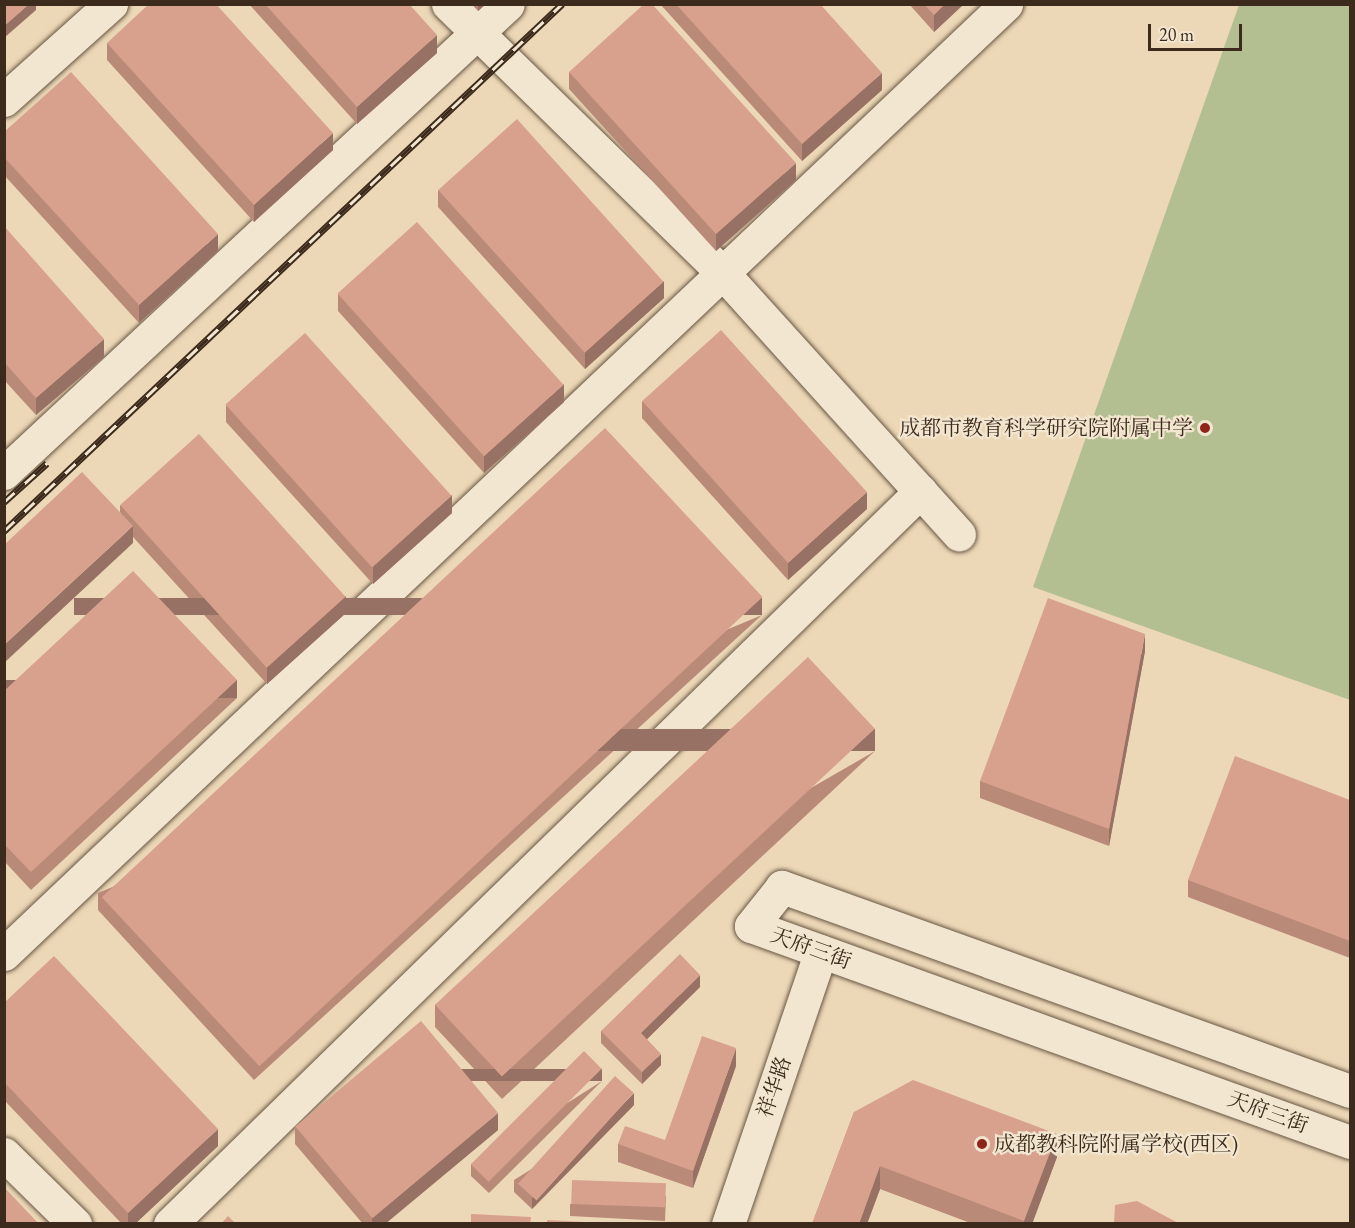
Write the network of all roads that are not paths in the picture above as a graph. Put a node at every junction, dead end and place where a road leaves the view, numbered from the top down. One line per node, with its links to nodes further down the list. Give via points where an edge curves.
1 (111, 4): 6 (street)
2 (448, 4): 5 (street)
3 (508, 4): 5 (street)
4 (1006, 4): 7 (street)
5 (475, 35): 7 (street); 8 (street)
6 (4, 100)
7 (721, 271): 9 (street); 12 (street)
8 (4, 473)
9 (921, 491): 10 (street); 17 (street)
10 (959, 534)
11 (820, 951): 13 (street, 天府三街, via 751,926 782,887); 14 (street, 天府三街); 18 (street, 祥华路)
12 (4, 954)
13 (1350, 1091)
14 (1350, 1142)
15 (4, 1154): 16 (street)
16 (75, 1224)
17 (170, 1224)
18 (728, 1224)

